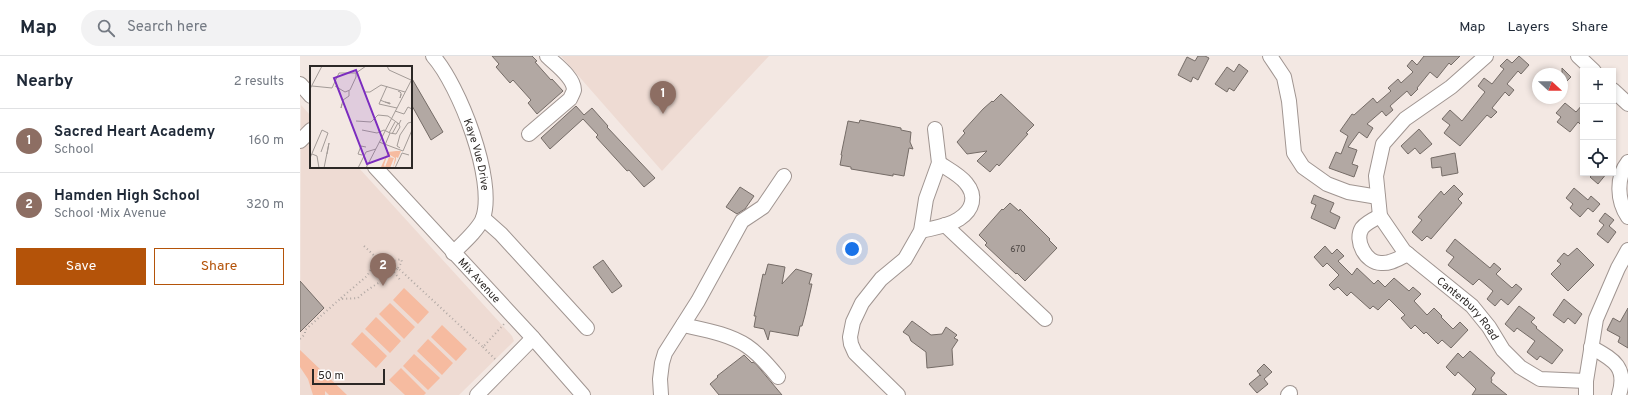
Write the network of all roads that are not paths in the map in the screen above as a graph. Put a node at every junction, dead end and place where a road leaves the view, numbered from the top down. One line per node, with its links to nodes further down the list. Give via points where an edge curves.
1 (433, 56): 22 (street, Kaye Vue Drive, via 453,86 465,111 482,166 485,184)
2 (547, 56): 13 (street, via 569,78 574,91 570,99)
3 (1270, 56): 19 (street, via 1284,77 1294,153 1303,167 1327,184 1348,192)
4 (1486, 56): 19 (street, Canterbury Road, via 1451,87 1405,120 1383,144 1376,176)
5 (1578, 56): 6 (street)
6 (1591, 68)
7 (300, 84): 9 (street)
8 (1616, 93): 10 (street)
9 (310, 95)
10 (1628, 104)
11 (935, 129): 16 (street)
12 (310, 131): 14 (street)
13 (529, 134)
14 (300, 141)
15 (1628, 162): 21 (street, via 1624,166 1619,189 1620,203)
16 (939, 163): 23 (street, via 966,182 972,193 972,204 968,211 958,220); 24 (street, via 926,199)
17 (376, 168): 26 (street, Mix Avenue)
18 (784, 176): 29 (street, via 763,207 742,221)
19 (1378, 197): 20 (street, Canterbury Road)
20 (1380, 216): 27 (street, Canterbury Road); 27 (street, via 1364,225 1360,234 1360,245 1367,255 1372,261 1390,263)
21 (1628, 216)
22 (483, 218): 26 (street); 30 (street, via 501,234)
23 (944, 224): 24 (street); 28 (street)
24 (921, 231): 38 (street, via 905,259 881,279 862,303 853,322 850,337 855,353)
25 (1628, 250): 32 (street, via 1596,319)
26 (453, 253): 31 (street, Mix Avenue)
27 (1408, 254): 34 (street, Canterbury Road, via 1472,306 1503,350 1520,367 1540,379)
28 (1045, 319)
29 (683, 326): 33 (street, via 732,338 748,347); 37 (street, via 668,348 662,363)
30 (587, 328)
31 (533, 338): 35 (street); 36 (street, Mix Avenue)
32 (1591, 347): 34 (street); 40 (street, via 1614,360 1622,369 1623,382)
33 (778, 377)
34 (1586, 381): 39 (street)
35 (477, 395)
36 (583, 395)
37 (661, 395)
38 (898, 395)
39 (1586, 395)
40 (1619, 395)

